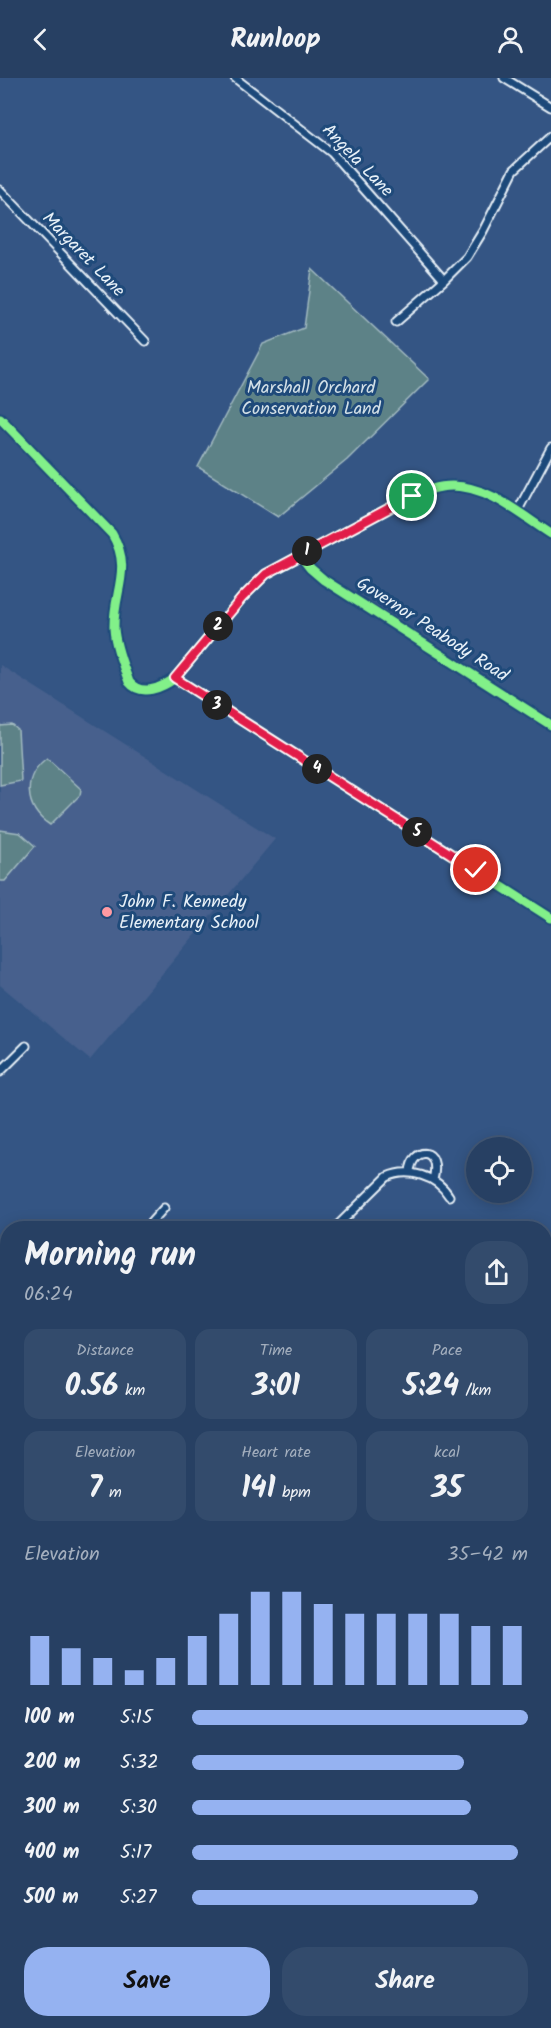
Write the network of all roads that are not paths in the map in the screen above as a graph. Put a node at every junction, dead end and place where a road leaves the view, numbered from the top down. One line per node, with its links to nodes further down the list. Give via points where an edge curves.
1 (235, 78): 6 (street, Angela Lane, via 332,153)
2 (504, 78): 3 (street)
3 (551, 107)
4 (551, 136): 6 (street, via 514,170 473,248)
5 (0, 190): 8 (street, Margaret Lane)
6 (444, 280): 7 (street)
7 (396, 322)
8 (145, 341)
9 (0, 418): 14 (street, via 118,543 123,563 114,630 129,682 133,687 151,690)
10 (551, 448): 11 (street)
11 (517, 512): 12 (street); 13 (street, via 473,489 432,488)
12 (551, 534)
13 (300, 555): 14 (street, via 258,581); 15 (street, Governor Peabody Road, via 324,580)
14 (175, 678): 16 (street)
15 (551, 726)
16 (551, 918)
17 (26, 1046): 18 (street)
18 (0, 1072)
19 (410, 1173): 20 (street); 20 (street, via 413,1159 426,1154 435,1163); 24 (street, via 403,1171 387,1177)
20 (433, 1180): 21 (street)
21 (449, 1196)
22 (164, 1208): 23 (street)
23 (152, 1221)
24 (342, 1221)

